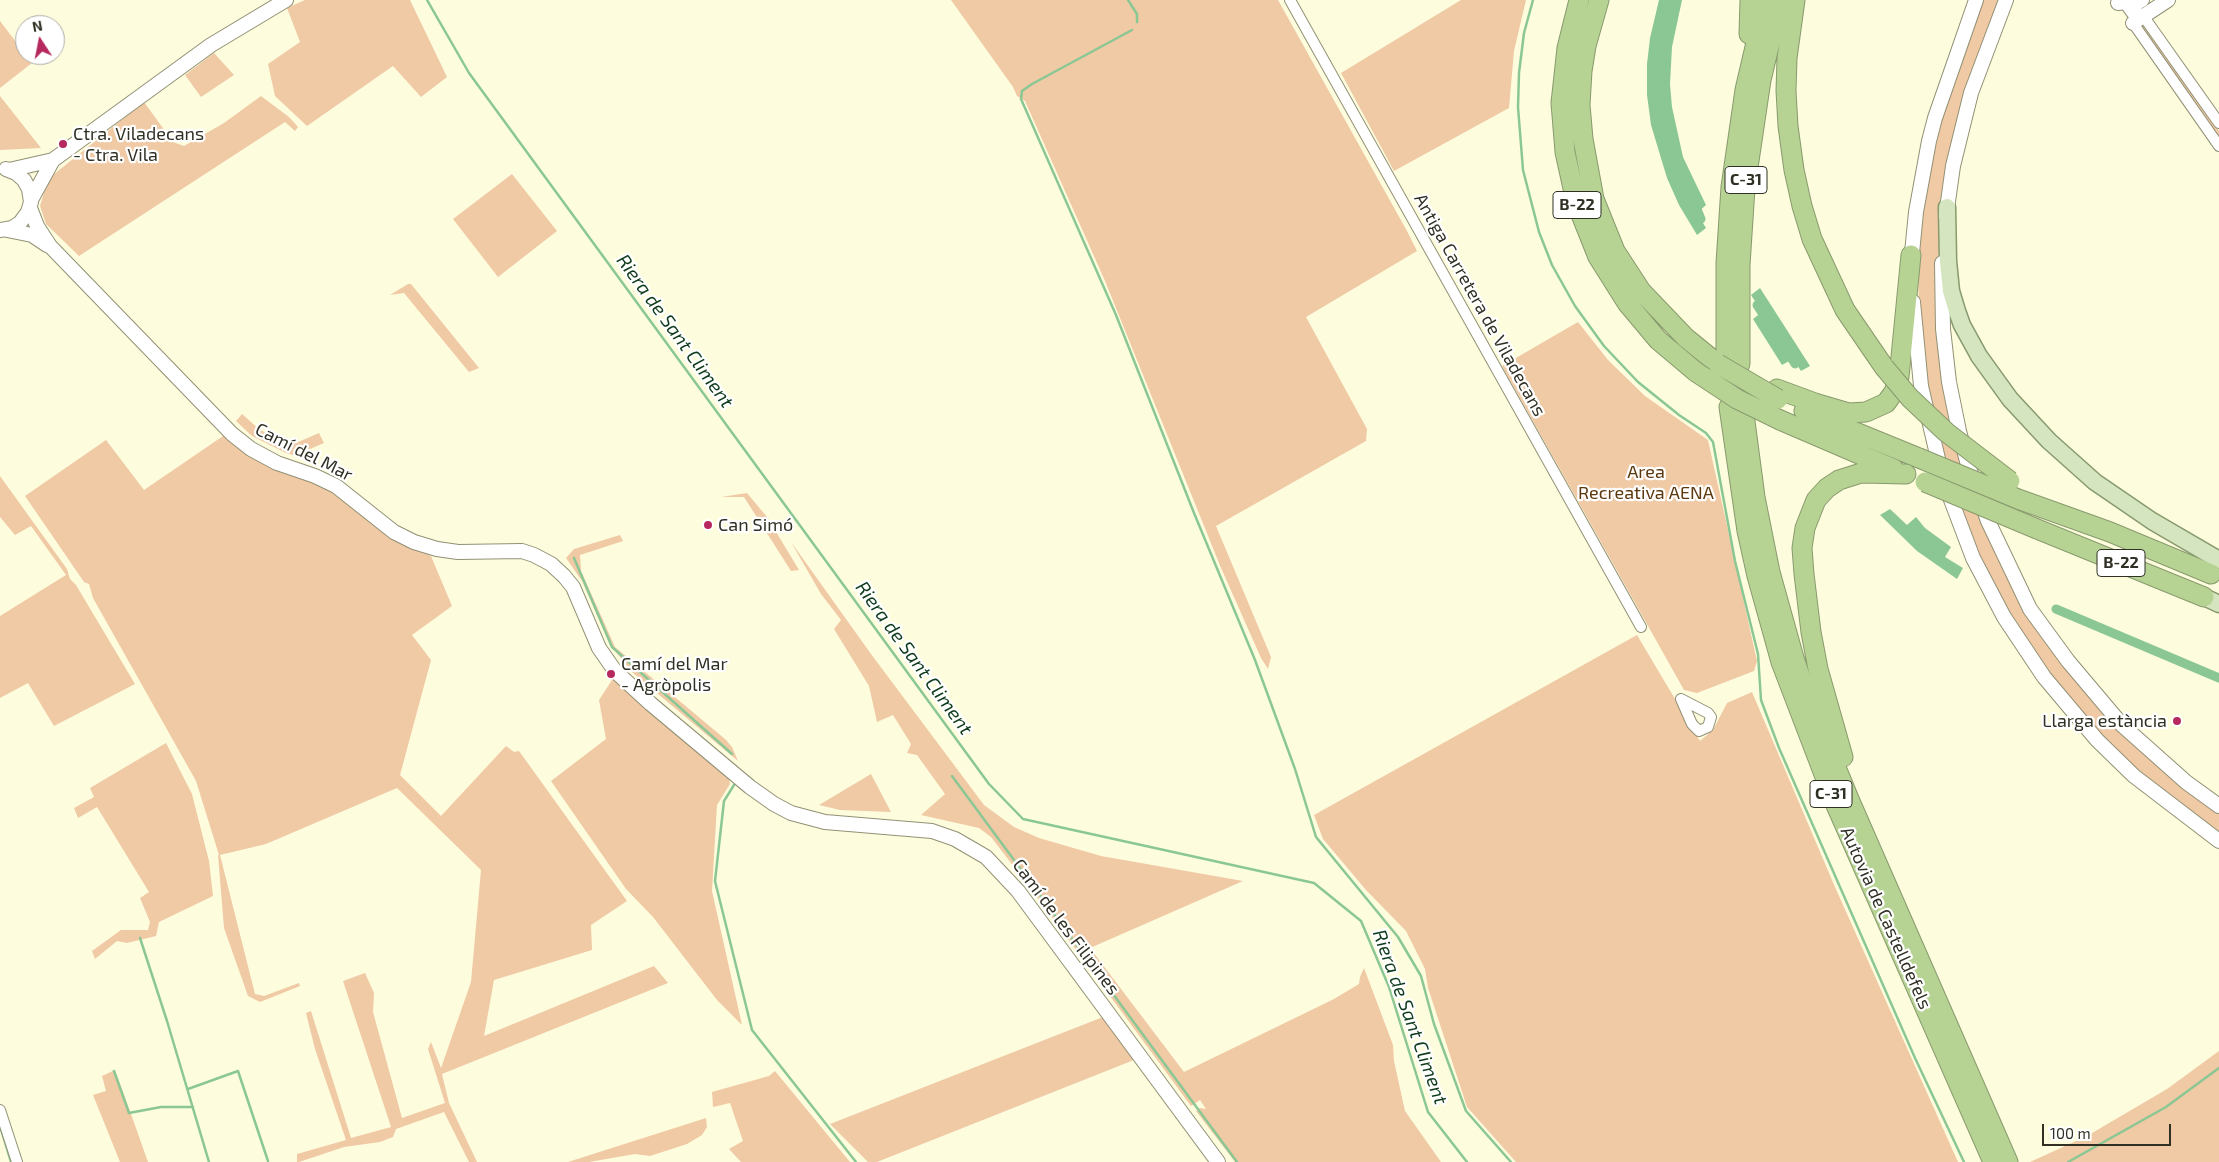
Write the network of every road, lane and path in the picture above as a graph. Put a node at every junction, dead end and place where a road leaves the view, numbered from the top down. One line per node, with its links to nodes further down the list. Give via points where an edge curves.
1 (286, 0): 17 (main road, via 212,45)
2 (1290, 0): 30 (street, Antiga Carretera de Viladecans)
3 (1579, 0): 26 (highway, B-22, bridge, via 1567,48 1561,103 1565,152 1576,202 1598,257 1627,304 1658,340 1696,372 1736,399)
4 (1599, 0): 24 (highway, via 1586,46 1580,105 1582,139 1594,199 1629,275 1694,346)
5 (1750, 0): 14 (highway)
6 (1766, 0): 14 (highway, C-31)
7 (1780, 0): 24 (highway, C-31, via 1752,134)
8 (1795, 0): 27 (highway, bridge, via 1787,58 1790,144 1812,239 1850,317 1884,367 1910,398 1946,432 2010,481)
9 (1976, 0): 23 (main road, via 1935,118 1920,183)
10 (2006, 0): 20 (main road, via 1971,93 1953,166)
11 (2168, 0): 13 (main road)
12 (2117, 2): 13 (main road, via 2126,2)
13 (2137, 9): 15 (street); 16 (street)
14 (1745, 90): 24 (highway, C-31, via 1731,187 1726,263)
15 (2219, 123)
16 (2219, 146)
17 (54, 160): 18 (main road); 19 (main road)
18 (5, 169): 19 (main road, Camí del Mar, via 24,180 29,189)
19 (30, 204): 21 (main road, via 22,221); 22 (main road, Camí del Mar, via 37,226)
20 (1947, 207): 28 (main road, via 1948,261 1956,311 1979,356 2010,399 2049,441 2095,482); 32 (main road, via 1942,305 1949,382 1968,465 1995,538 2030,609 2094,694 2128,731)
21 (3, 230): 22 (main road, Camí del Mar, via 32,235)
22 (50, 246): 31 (main road, Camí del Mar, via 232,434 251,449 270,460 336,486 394,532 414,542 458,552 522,551 555,567 572,587)
23 (1911, 255): 25 (highway, via 1899,377 1886,403 1866,412 1849,413); 33 (main road, via 1919,368 1935,452 1959,525 2004,617 2044,676 2097,740 2134,776)
24 (1728, 360): 25 (highway, bridge)
25 (1778, 394): 27 (highway, bridge, via 1919,458)
26 (1906, 474): 29 (highway, B-22, bridge); 34 (highway, via 1860,473 1833,483 1812,507 1803,537 1807,601 1818,669)
27 (2110, 532): 28 (highway, B-22)
28 (2216, 570)
29 (2212, 601)
30 (1641, 627)
31 (606, 660): 37 (main road, Camí de les Filipines, via 659,710 750,787 782,809 825,822 932,831 955,839 986,857 1018,891)
32 (2219, 806)
33 (2219, 841)
34 (1873, 852): 38 (highway, Autovia de Castelldefels / C-31, via 1826,746 1794,658 1780,610 1737,411 1747,531 1781,662 1835,803); 39 (highway, Autovia de Castelldefels / C-31)
35 (0, 1110): 36 (street)
36 (17, 1162)
37 (1218, 1162)
38 (1993, 1162)
39 (2008, 1162)

